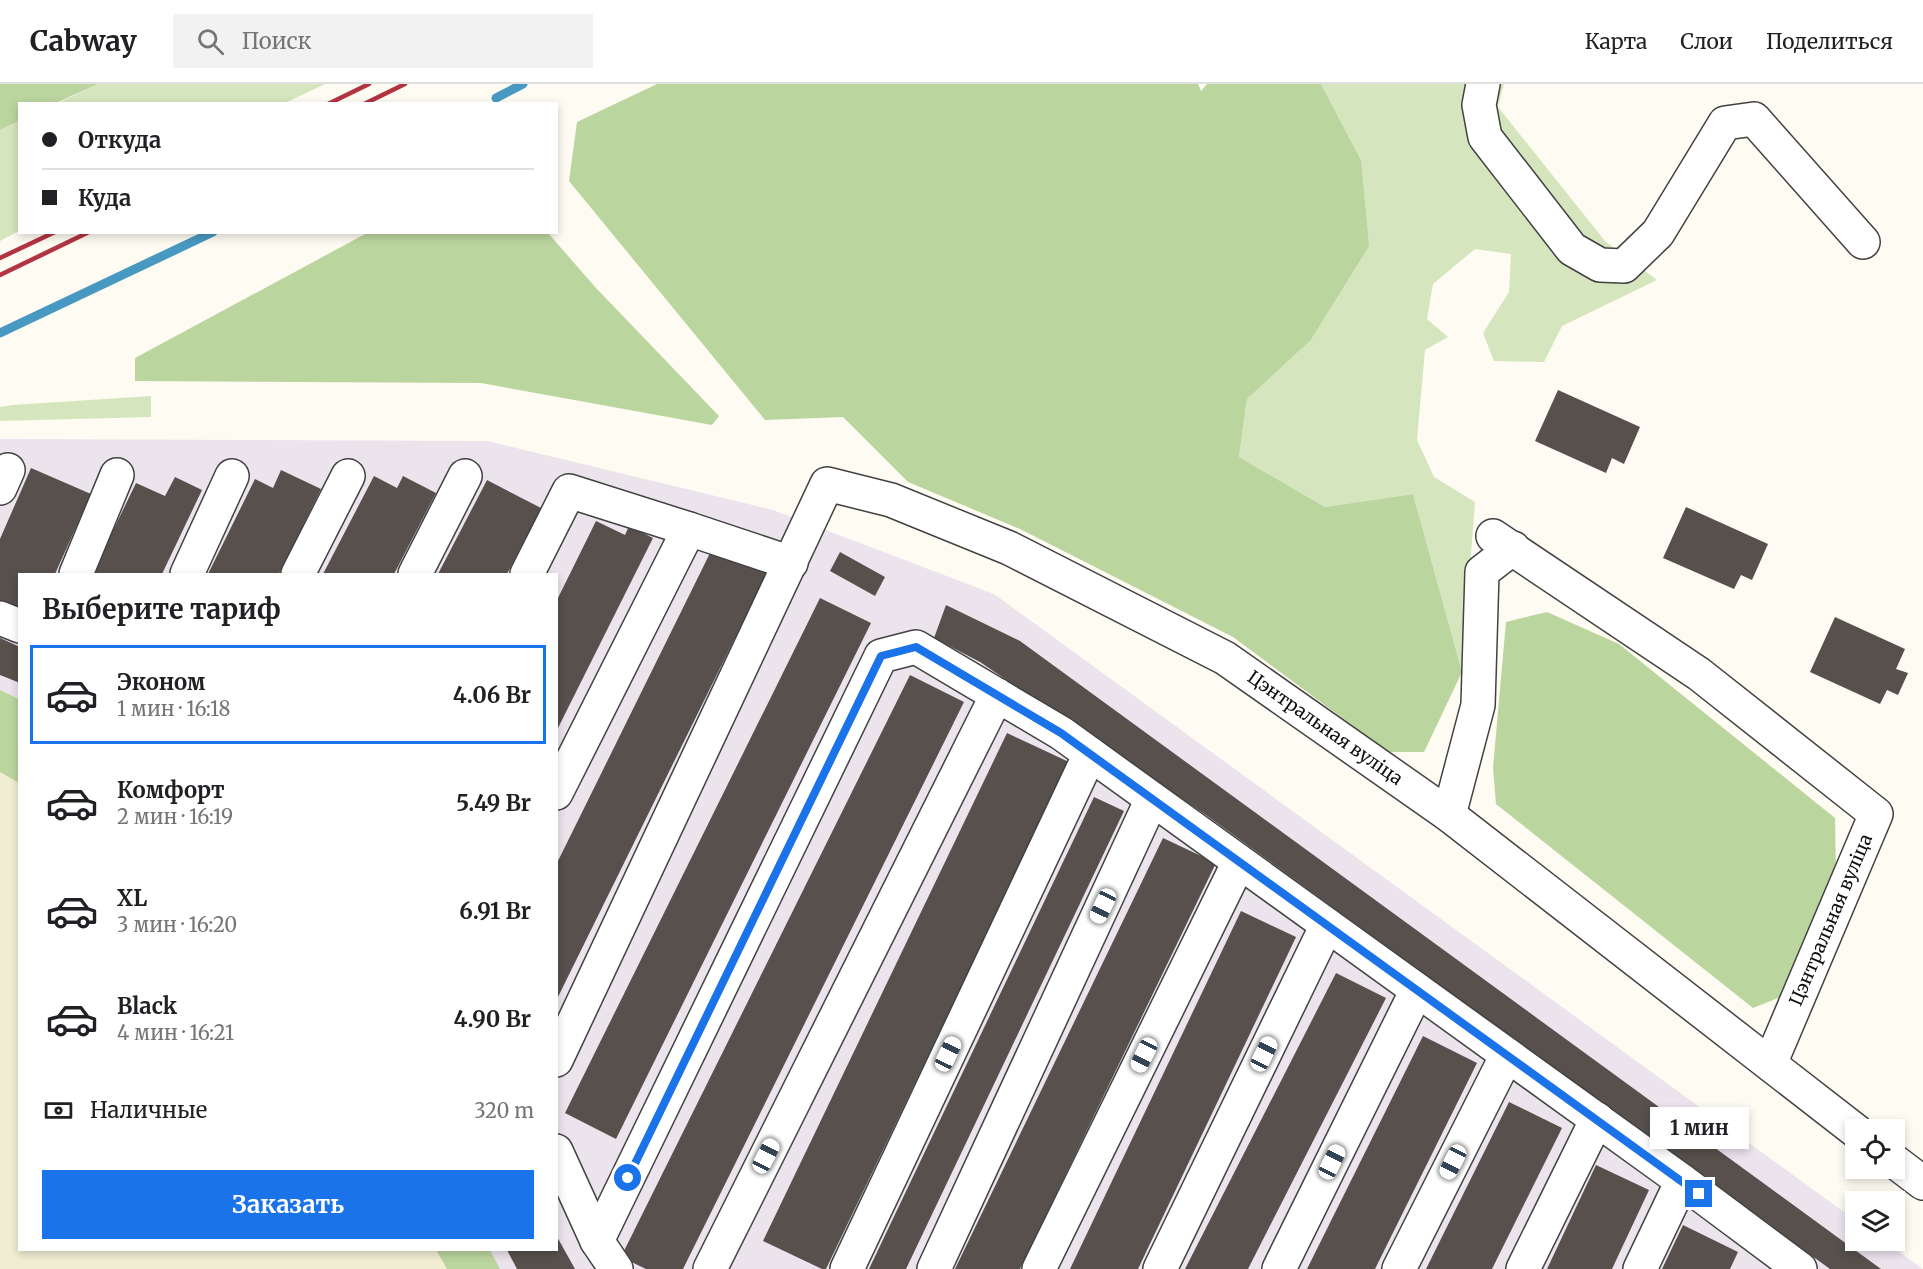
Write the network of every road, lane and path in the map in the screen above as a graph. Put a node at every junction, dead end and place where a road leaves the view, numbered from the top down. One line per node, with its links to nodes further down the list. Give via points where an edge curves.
1 (1484, 84): 2 (street, via 1479,105 1485,137 1572,249 1600,265 1624,266 1658,233 1725,123 1754,119)
2 (1863, 242)
3 (117, 475): 9 (street)
4 (232, 476): 10 (street)
5 (348, 476): 11 (street)
6 (465, 476): 12 (street)
7 (689, 529): 8 (street); 13 (street, via 569,491); 18 (street)
8 (791, 563): 20 (street, Цэнтральная вуліца, via 827,484 891,500 1009,548 1224,658); 25 (street)
9 (76, 573)
10 (187, 573)
11 (299, 573)
12 (416, 573)
13 (528, 573)
14 (0, 618): 15 (street)
15 (18, 625)
16 (997, 695): 17 (street); 33 (street, via 916,647 881,656); 35 (street)
17 (1089, 754): 19 (street); 37 (street)
18 (558, 789)
19 (1152, 799): 21 (street); 38 (street)
20 (1449, 815): 26 (street, Цэнтральная вуліца); 26 (street, Цэнтральная вуліца, via 1478,705 1482,572 1503,542 1699,674 1876,814)
21 (1239, 862): 22 (street); 39 (street)
22 (1327, 925): 23 (street); 40 (street)
23 (1417, 990): 24 (street); 41 (street)
24 (1507, 1055): 27 (street); 42 (street)
25 (558, 1056)
26 (1770, 1064): 28 (street, Цэнтральная вуліца)
27 (1597, 1119): 31 (street); 43 (street)
28 (1845, 1122)
29 (558, 1155): 33 (street)
30 (1905, 1169): 32 (street)
31 (1682, 1181): 34 (street); 44 (street)
32 (1923, 1183)
33 (597, 1241): 36 (street)
34 (1762, 1257): 45 (street)
35 (721, 1266)
36 (616, 1269)
37 (847, 1269)
38 (934, 1269)
39 (1039, 1269)
40 (1160, 1269)
41 (1279, 1269)
42 (1399, 1269)
43 (1523, 1269)
44 (1640, 1269)
45 (1800, 1269)

